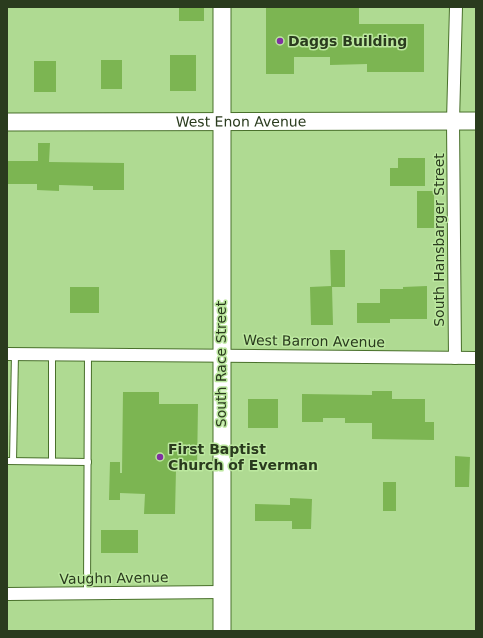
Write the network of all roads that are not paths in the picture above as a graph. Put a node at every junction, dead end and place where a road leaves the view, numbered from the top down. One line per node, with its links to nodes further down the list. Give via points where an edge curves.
1 (222, 7): 6 (main road, South Race Street)
2 (456, 7): 3 (street, South Hansbarger Street)
3 (453, 121): 4 (main road, West Enon Avenue); 6 (main road, West Enon Avenue); 11 (street, South Hansbarger Street)
4 (476, 121)
5 (7, 122): 6 (main road, West Enon Avenue)
6 (221, 122): 10 (main road, South Race Street)
7 (11, 354): 8 (street, West Barron Avenue); 13 (lane)
8 (52, 354): 9 (street, West Barron Avenue); 14 (lane)
9 (88, 354): 10 (street, West Barron Avenue); 15 (lane)
10 (221, 355): 11 (street, West Barron Avenue); 16 (main road, South Race Street)
11 (455, 358): 12 (street, West Barron Avenue)
12 (476, 358)
13 (10, 461): 14 (lane)
14 (52, 461): 15 (lane)
15 (88, 462): 17 (lane)
16 (221, 592): 17 (street, Vaughn Avenue); 19 (main road, South Race Street)
17 (86, 593): 18 (street, Vaughn Avenue)
18 (7, 594)
19 (222, 631)

